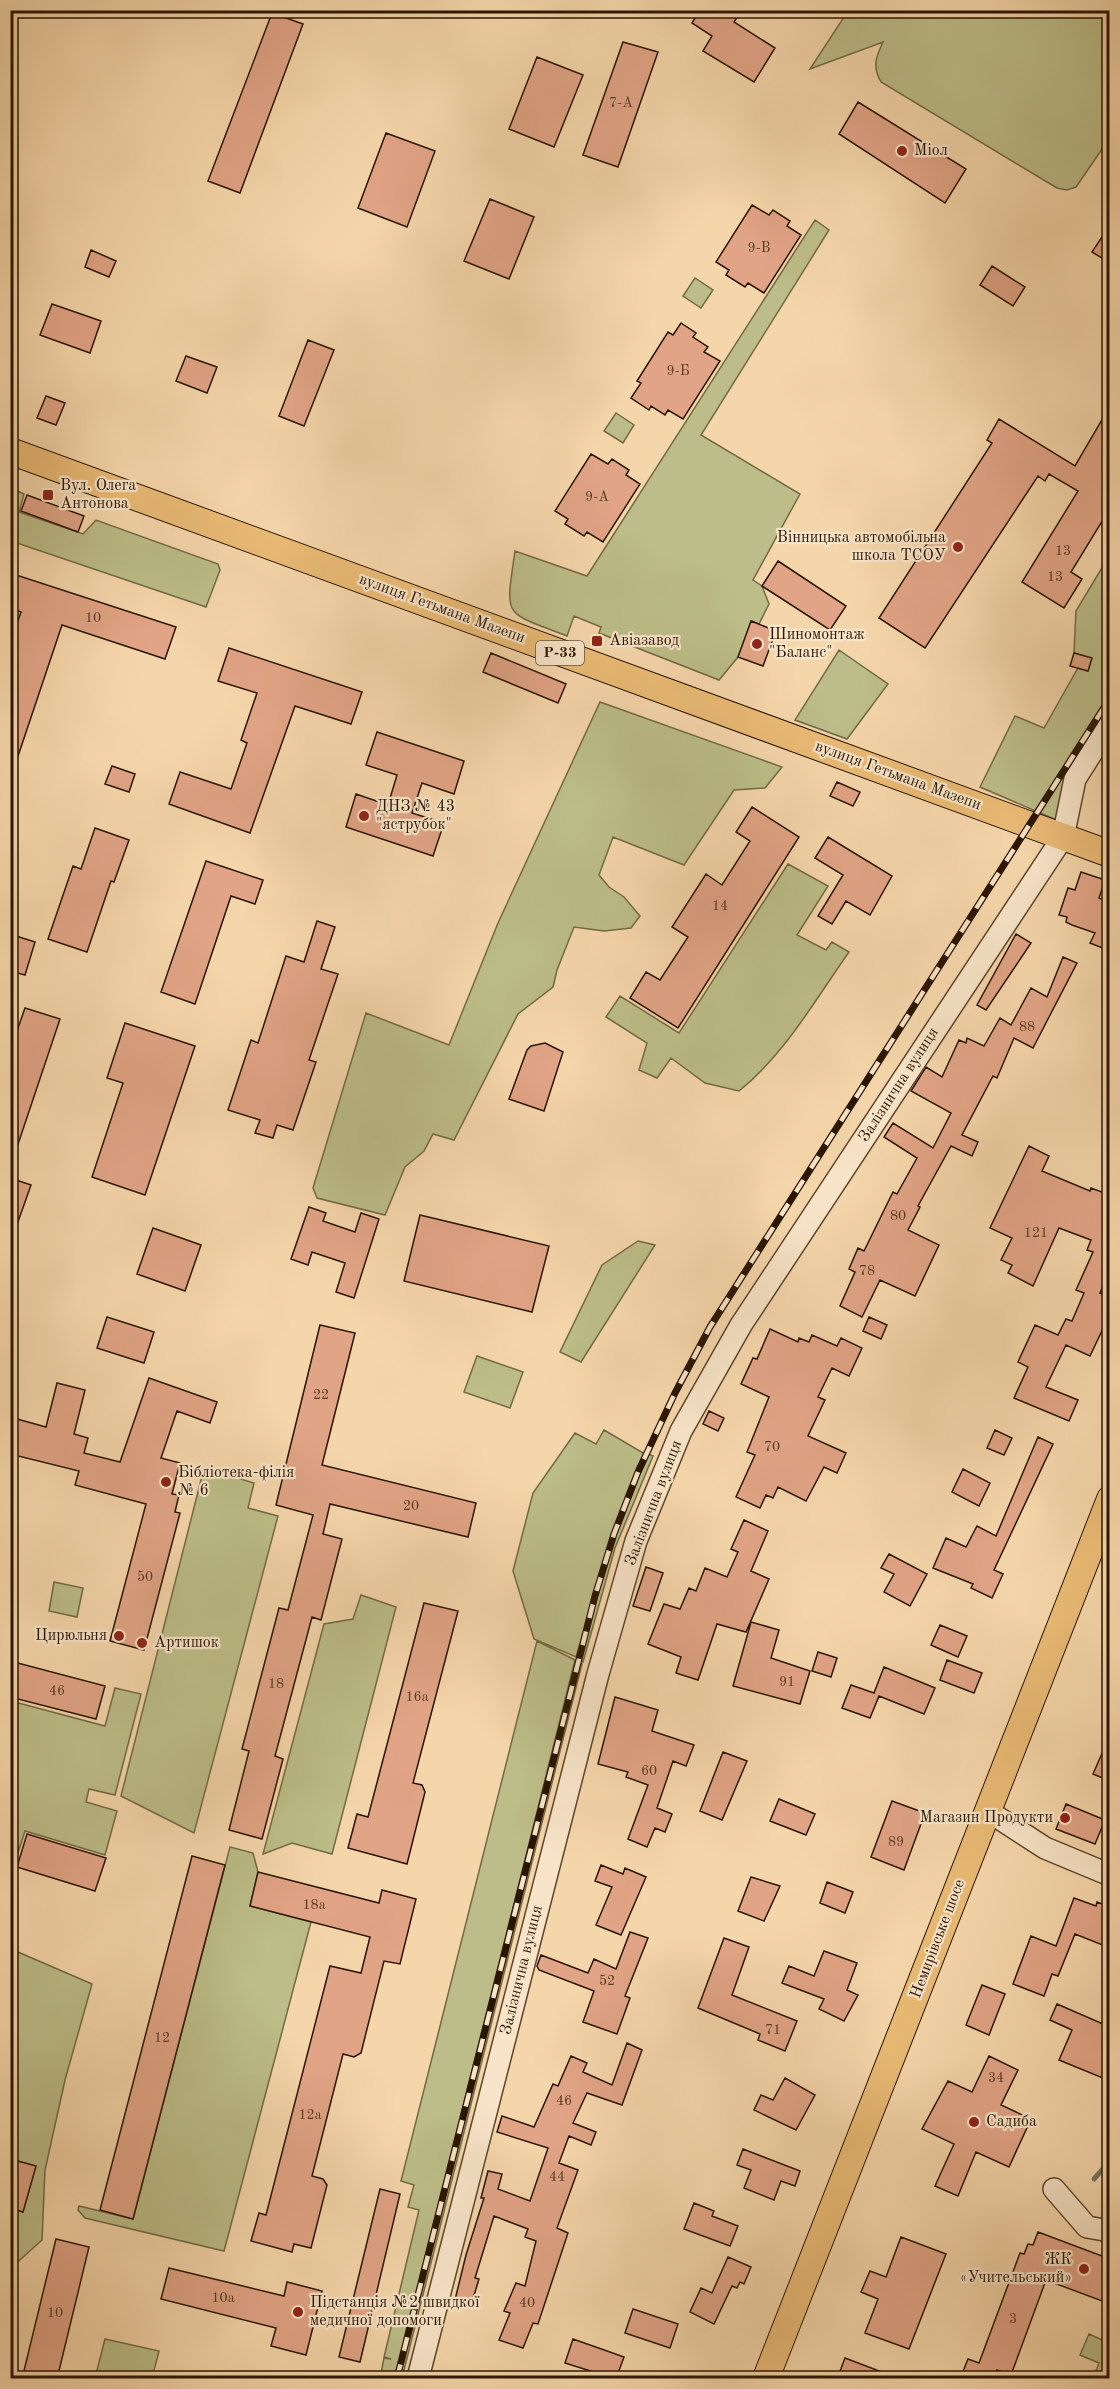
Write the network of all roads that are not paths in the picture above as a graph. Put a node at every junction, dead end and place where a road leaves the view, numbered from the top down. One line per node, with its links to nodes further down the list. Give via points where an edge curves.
1 (10, 451): 3 (main road, вулиця Гетьмана Мазепи / Р-33)
2 (1110, 724): 3 (street, Залізнична вулиця, via 1075,779)
3 (1063, 837): 4 (main road, вулиця Гетьмана Мазепи / Р-33); 10 (street, Залізнична вулиця, via 741,1325 677,1442 636,1541 598,1674)
4 (1110, 854)
5 (1110, 1499): 6 (main road, Немирівське шосе)
6 (988, 1811): 7 (street, via 1045,1848); 11 (main road, Немирівське шосе)
7 (1110, 1875)
8 (1054, 2189): 9 (street, via 1087,2227)
9 (1110, 2231)
10 (418, 2379)
11 (766, 2379)

